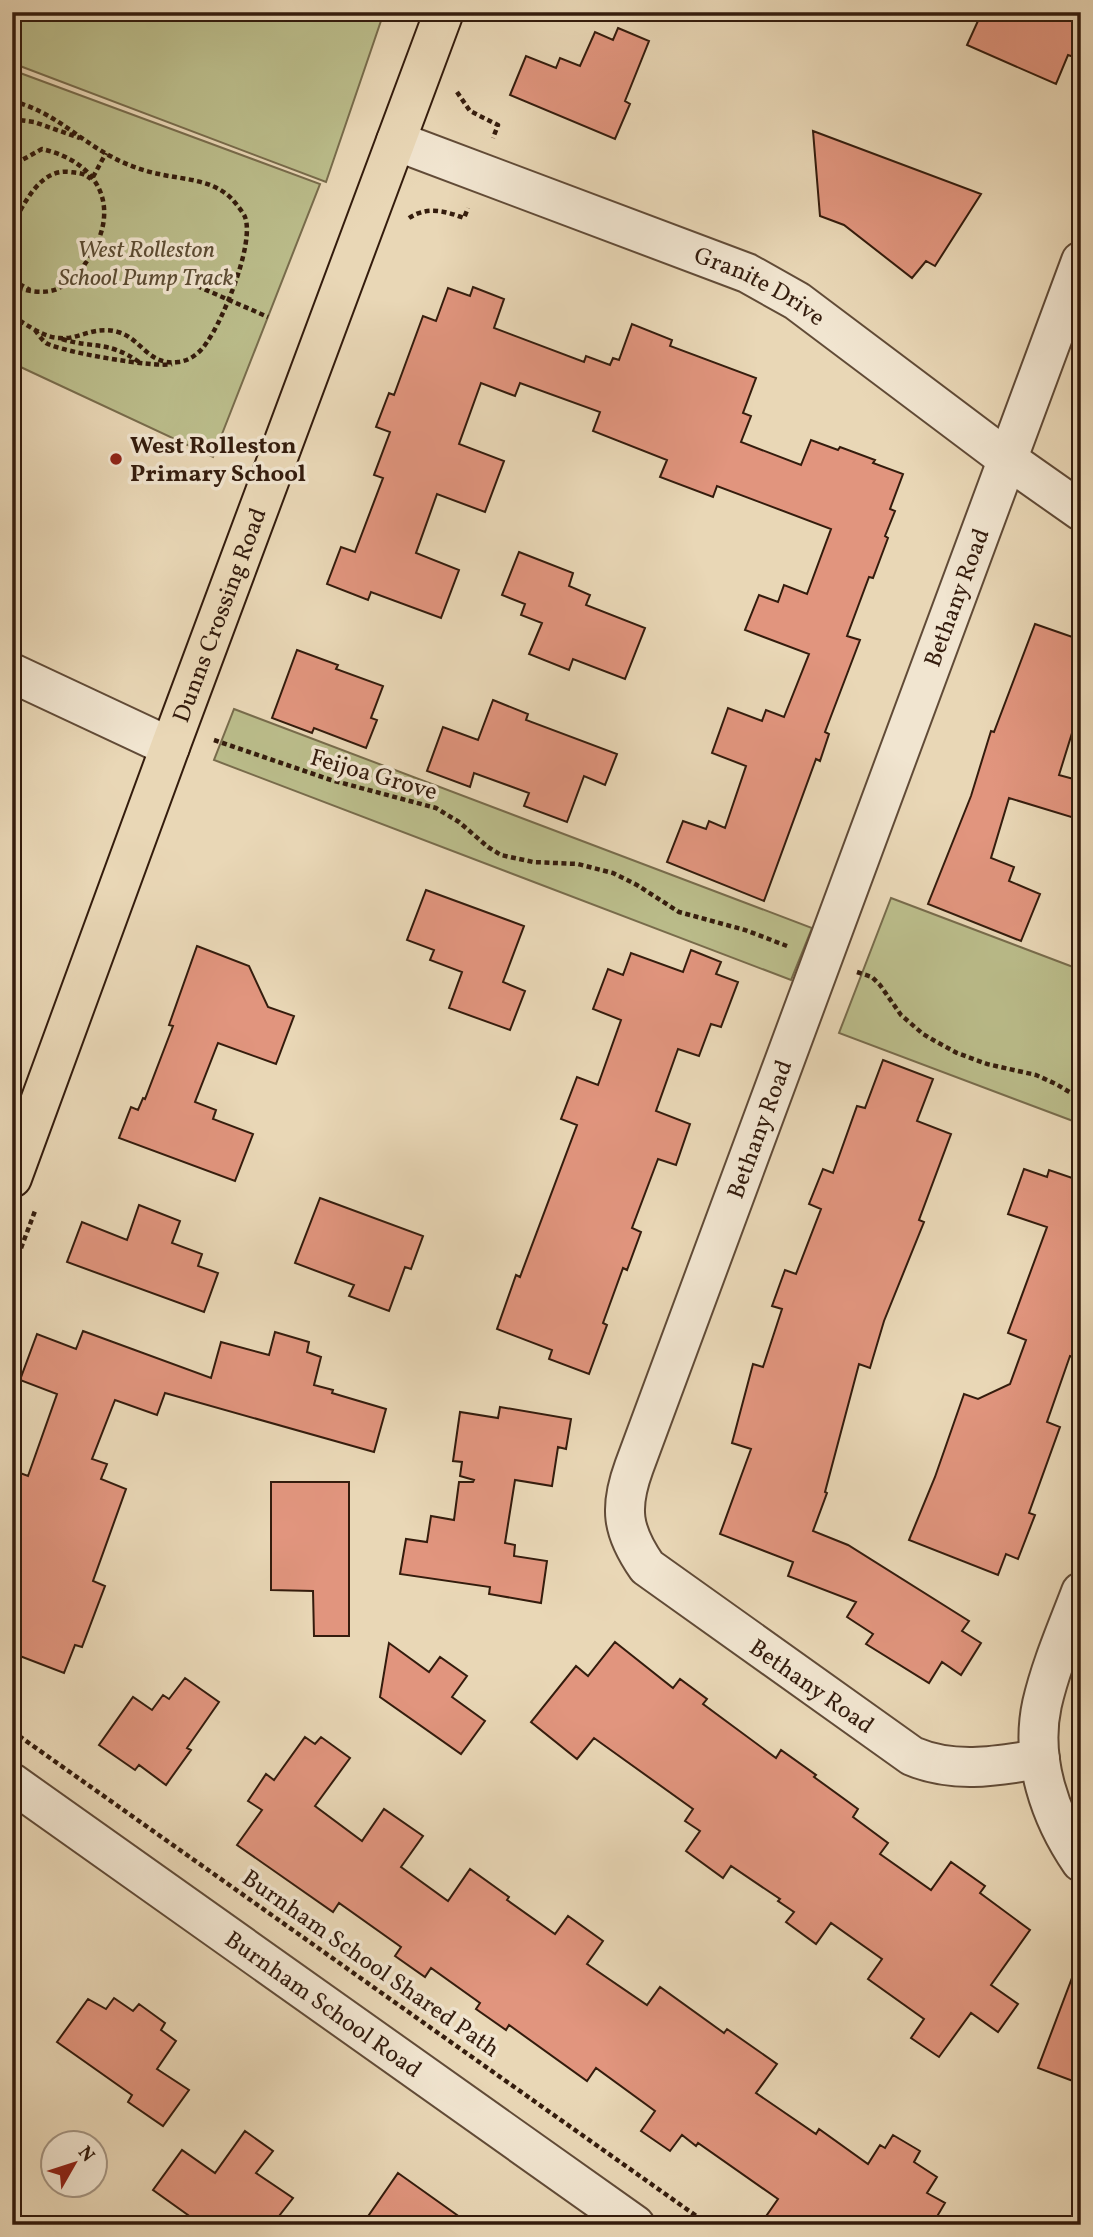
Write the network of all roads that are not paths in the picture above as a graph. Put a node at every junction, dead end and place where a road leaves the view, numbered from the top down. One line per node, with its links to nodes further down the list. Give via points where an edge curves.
1 (444, 12): 2 (main road, Dunns Crossing Road)
2 (396, 141): 4 (street, Granite Drive, via 773,286); 7 (main road, Dunns Crossing Road)
3 (1081, 261): 4 (street, Bethany Road)
4 (1007, 459): 5 (street, Granite Drive); 10 (street, Bethany Road, via 639,1454 624,1509 634,1549 647,1567 912,1756 968,1768)
5 (1081, 511)
6 (12, 673): 7 (street)
7 (170, 747): 8 (main road, Dunns Crossing Road)
8 (12, 1178)
9 (1081, 1592): 10 (street, via 1042,1704)
10 (1040, 1759): 12 (street, via 1055,1815)
11 (12, 1783): 13 (street, Burnham School Road)
12 (1081, 1862)
13 (635, 2225)

